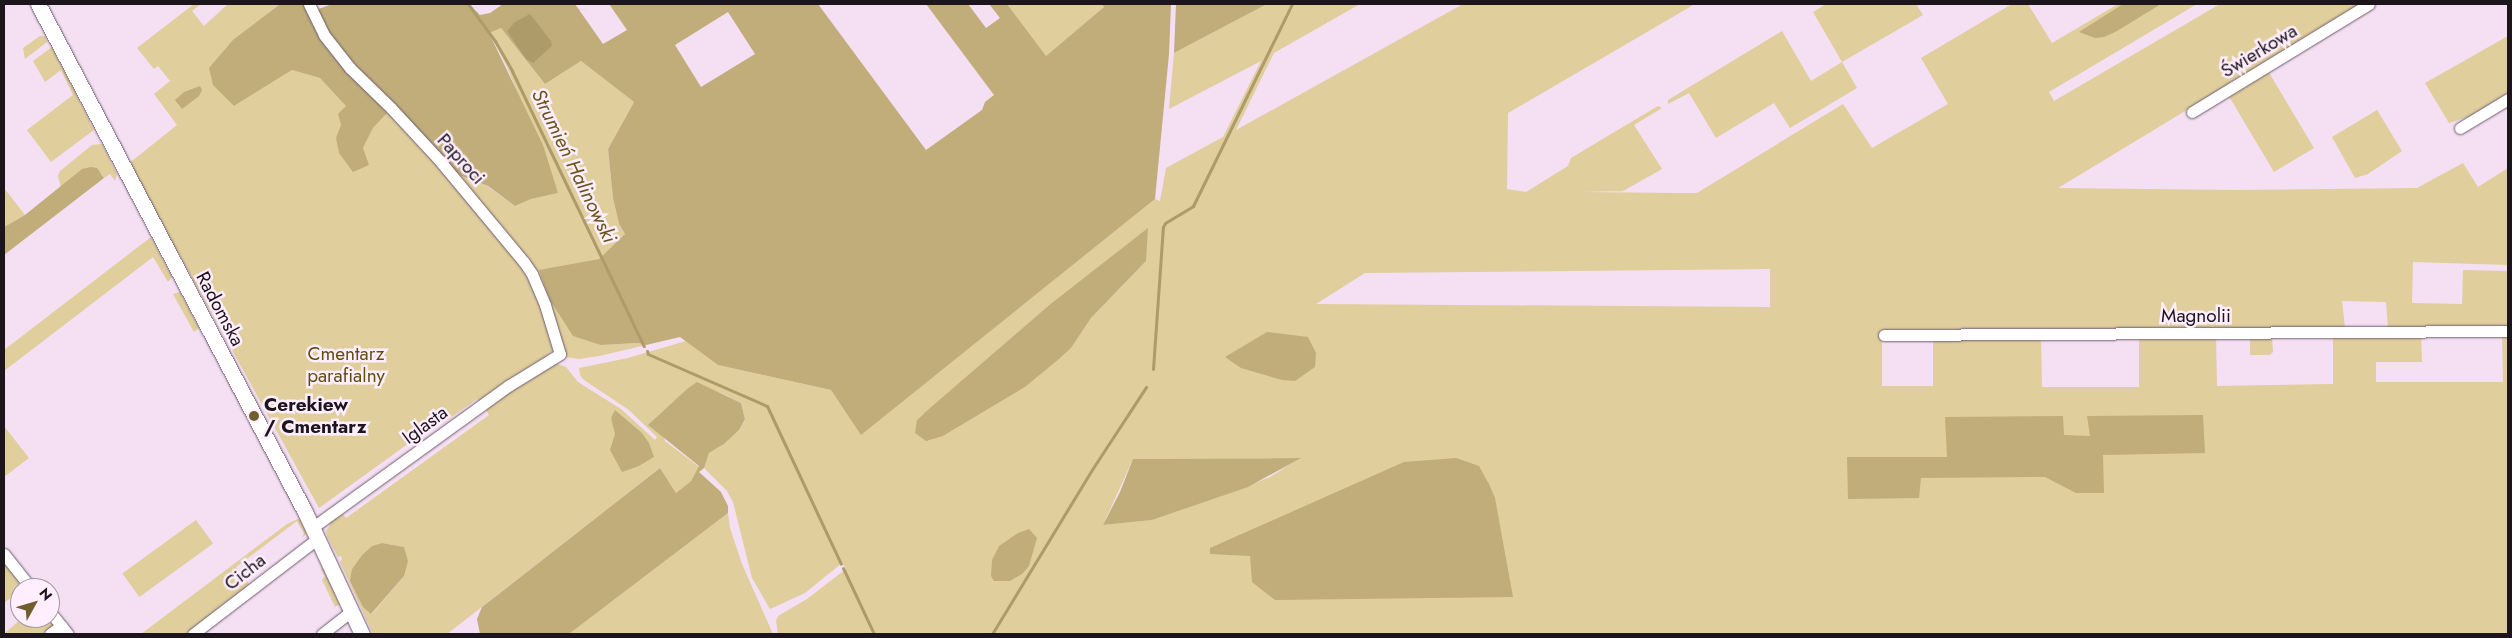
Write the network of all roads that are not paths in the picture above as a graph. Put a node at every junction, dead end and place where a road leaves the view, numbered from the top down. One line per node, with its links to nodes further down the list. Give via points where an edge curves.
1 (38, 4): 10 (street, Radomska)
2 (309, 4): 9 (street, Paproci, via 324,35 350,68 440,161 524,262 545,305)
3 (2368, 4): 5 (street, Świerkowa)
4 (2508, 99): 6 (street)
5 (2192, 112)
6 (2460, 128)
7 (2508, 331): 8 (street, Magnolii)
8 (1884, 335)
9 (560, 354): 10 (street, Iglasta, via 508,386)
10 (315, 533): 13 (street, Radomska); 16 (street, Cicha)
11 (4, 554): 12 (street)
12 (23, 578)
13 (351, 611): 17 (street); 18 (street, Radomska)
14 (64, 630): 15 (street)
15 (50, 634)
16 (193, 634)
17 (322, 634)
18 (362, 634)

